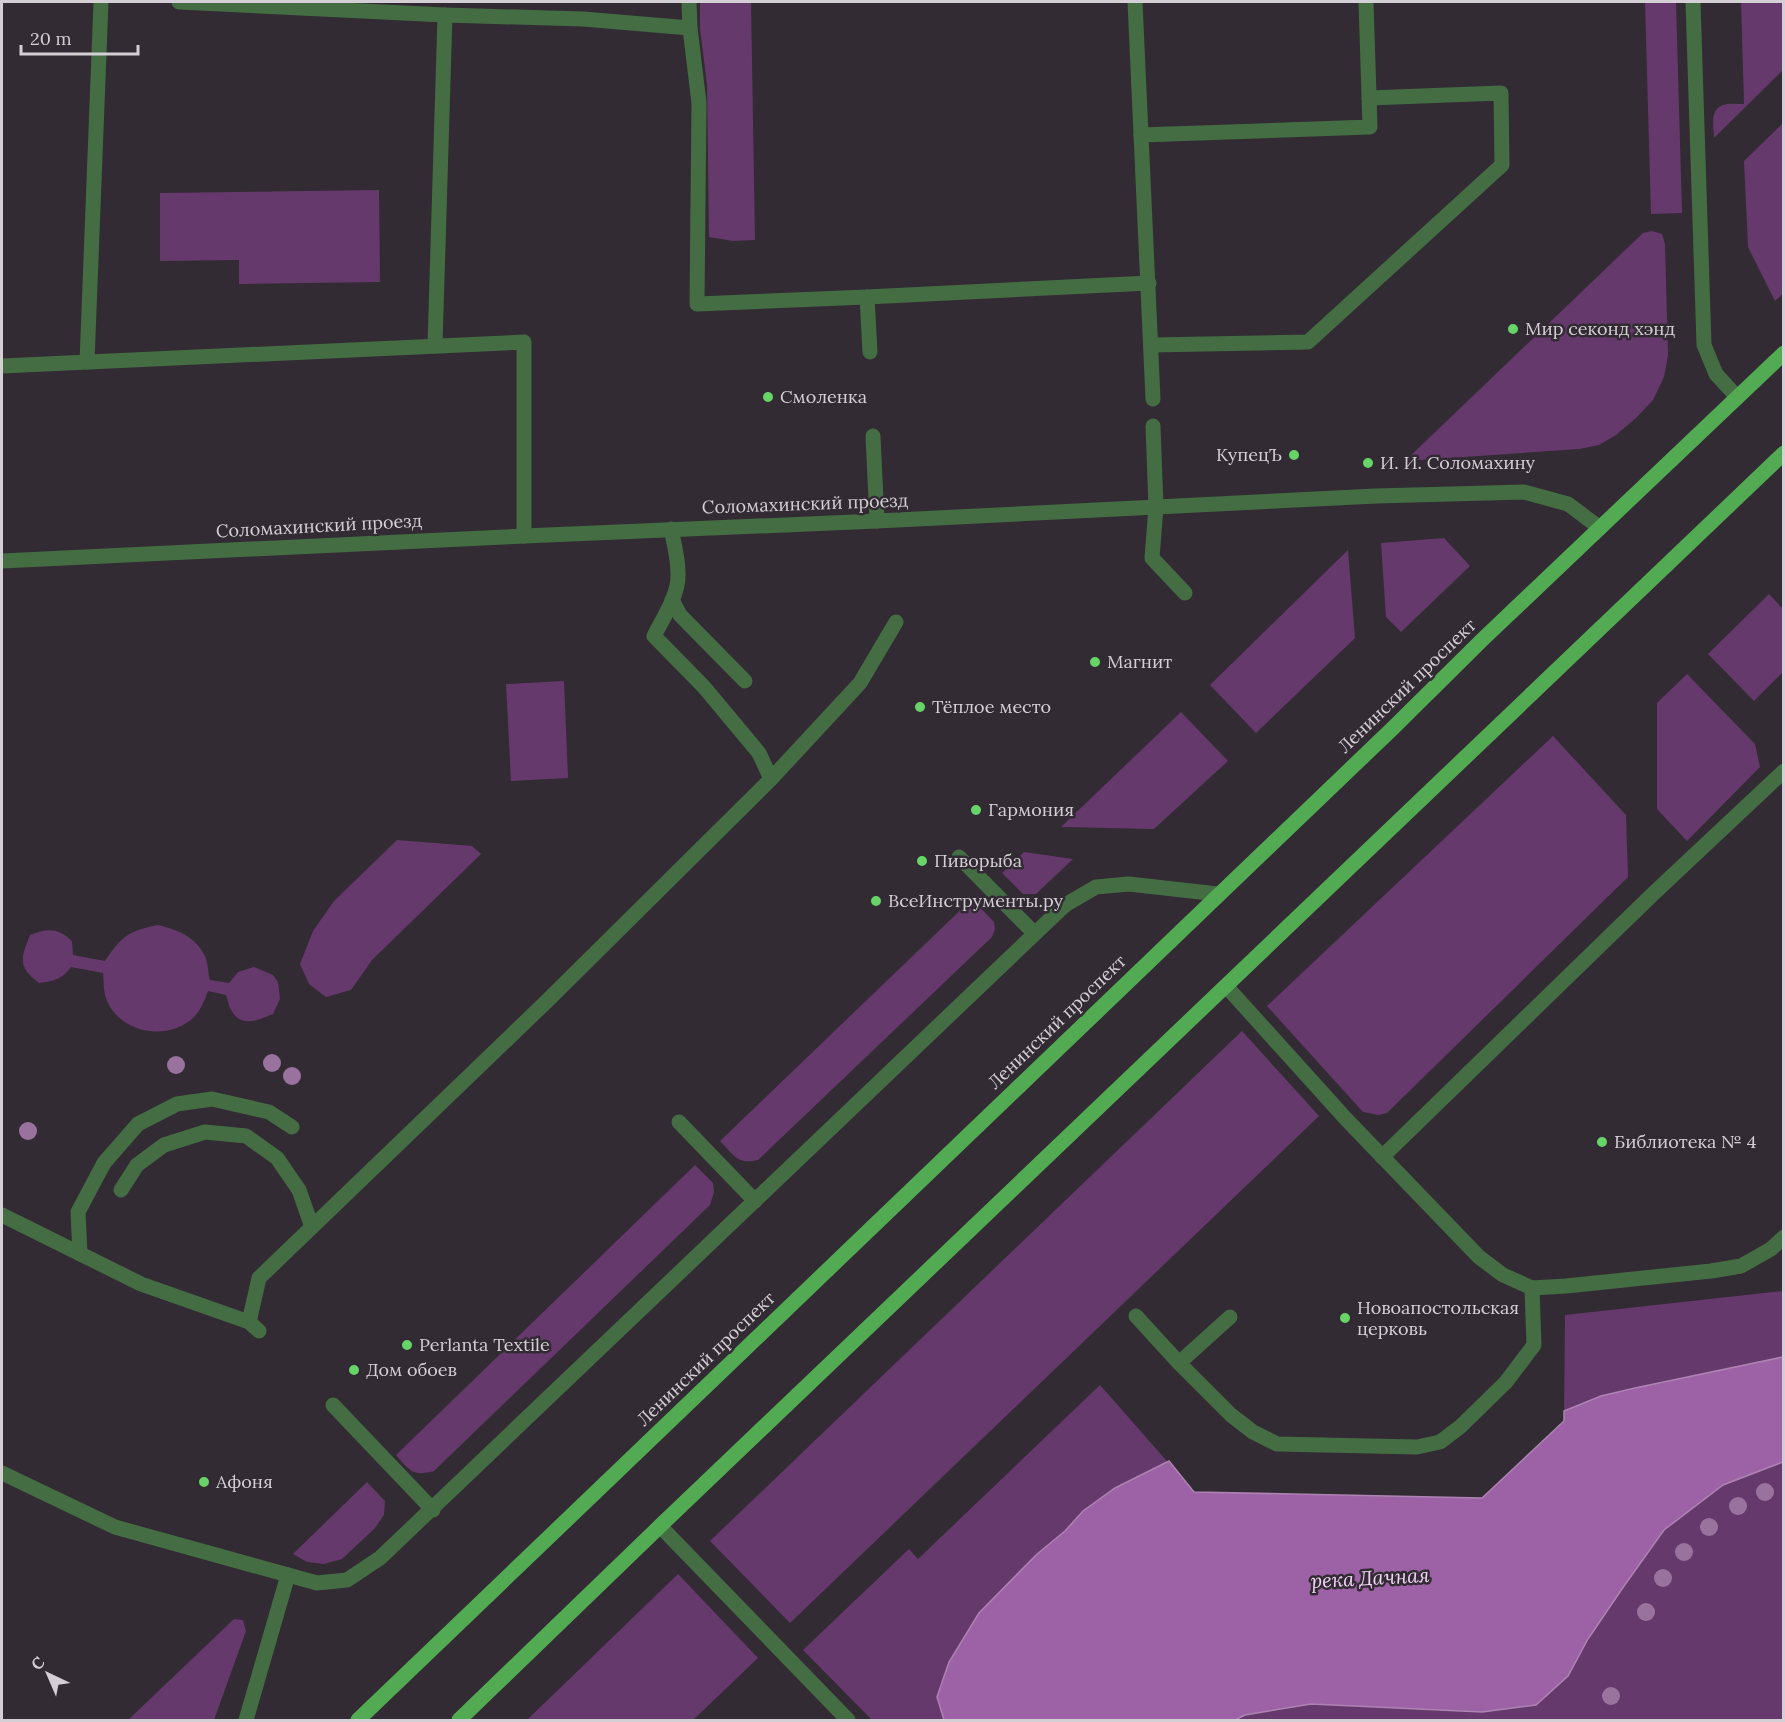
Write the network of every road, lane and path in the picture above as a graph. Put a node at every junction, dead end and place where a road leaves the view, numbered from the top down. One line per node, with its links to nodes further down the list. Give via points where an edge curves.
1 (101, 2): 17 (street)
2 (179, 2): 7 (street)
3 (689, 2): 8 (street)
4 (1135, 2): 10 (street)
5 (1366, 2): 9 (street)
6 (1693, 2): 19 (street, via 1704,345 1716,374)
7 (445, 15): 8 (street, via 583,19); 13 (street)
8 (690, 28): 12 (street, via 699,103 697,304)
9 (1368, 98): 10 (street, via 1370,127); 14 (street, via 1501,93 1502,165 1308,342)
10 (1141, 135): 11 (street)
11 (1149, 283): 12 (street); 14 (street)
12 (867, 297): 15 (street)
13 (435, 345): 17 (street); 28 (street, via 524,342)
14 (1152, 345): 20 (street)
15 (870, 352)
16 (1784, 353): 19 (main road, Ленинский проспект)
17 (87, 362): 18 (street)
18 (2, 366)
19 (1737, 397): 26 (main road, Ленинский проспект)
20 (1153, 399)
21 (1154, 426): 24 (street)
22 (873, 436): 25 (street)
23 (1784, 453): 39 (main road)
24 (1156, 507): 25 (street, Соломахинский проезд); 26 (street, Соломахинский проезд, via 1524,492 1569,504); 30 (street, via 1152,558)
25 (877, 521): 27 (street, Соломахинский проезд)
26 (1600, 528): 37 (main road, Ленинский проспект)
27 (670, 530): 28 (street, Соломахинский проезд); 31 (street, via 678,572)
28 (524, 536): 29 (street, Соломахинский проезд)
29 (2, 561)
30 (1185, 593)
31 (672, 600): 33 (street, via 680,615); 35 (street, via 654,636 704,687 759,753)
32 (896, 622): 35 (street, via 860,683)
33 (745, 681)
34 (1784, 771): 42 (street)
35 (771, 779): 46 (street)
36 (959, 857): 38 (street)
37 (1218, 894): 38 (street, via 1129,884 1096,886 1065,905); 59 (main road, Ленинский проспект)
38 (1034, 933): 44 (street)
39 (1226, 986): 42 (street); 56 (main road)
40 (679, 1122): 44 (street)
41 (292, 1127): 48 (street, via 269,1112 212,1099 177,1104 138,1124 104,1163 78,1212)
42 (1382, 1157): 49 (street, via 1479,1257 1503,1275)
43 (121, 1190): 46 (street, via 138,1165 164,1145 205,1132 246,1136 277,1158 299,1190)
44 (756, 1201): 55 (street)
45 (2, 1215): 48 (street)
46 (312, 1227): 48 (street, via 259,1278 254,1327 141,1284)
47 (1784, 1237): 49 (street, via 1741,1266)
48 (80, 1254)
49 (1532, 1288): 52 (street, via 1534,1345 1506,1382 1460,1427 1440,1443 1417,1448 1277,1444 1252,1432 1231,1415)
50 (1136, 1316): 52 (street)
51 (1230, 1317): 52 (street)
52 (1179, 1363)
53 (333, 1405): 55 (street)
54 (2, 1473): 57 (street, via 115,1527)
55 (433, 1510): 57 (street, via 380,1558 347,1580 317,1583)
56 (660, 1526): 60 (main road); 61 (street)
57 (288, 1575): 58 (street)
58 (246, 1720)
59 (358, 1720)
60 (459, 1720)
61 (848, 1720)

